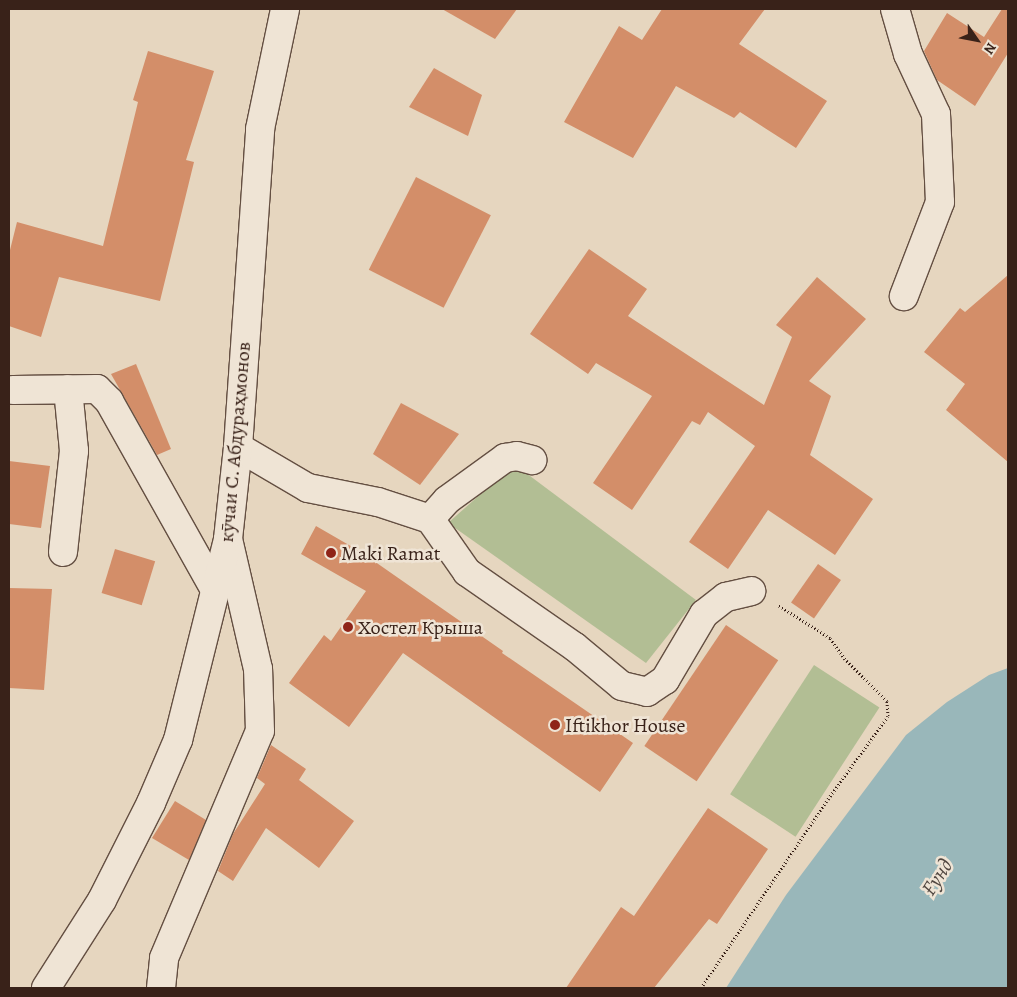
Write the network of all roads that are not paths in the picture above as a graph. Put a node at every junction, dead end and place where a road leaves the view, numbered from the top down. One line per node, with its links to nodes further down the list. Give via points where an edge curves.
1 (285, 9): 6 (street, кӯчаи С. Абдураҳмонов, via 260,129)
2 (895, 9): 3 (street, via 908,54 936,114 940,202)
3 (904, 296)
4 (68, 389): 5 (street); 10 (street, via 74,452); 11 (street, via 97,389 109,401)
5 (13, 390)
6 (238, 447): 8 (street, via 308,488 378,502); 9 (street, кӯчаи С. Абдураҳмонов)
7 (532, 460): 8 (street, via 517,456 505,458 447,500)
8 (430, 519): 12 (street, via 467,572 575,647 622,686 647,692 665,680 704,614 726,597)
9 (228, 540): 11 (street, кӯчаи С. Абдураҳмонов); 14 (street, via 258,669 260,731 164,958)
10 (64, 552)
11 (215, 590): 13 (street, кӯчаи С. Абдураҳмонов, via 178,740 151,803 102,900)
12 (751, 591)
13 (46, 988)
14 (161, 988)

